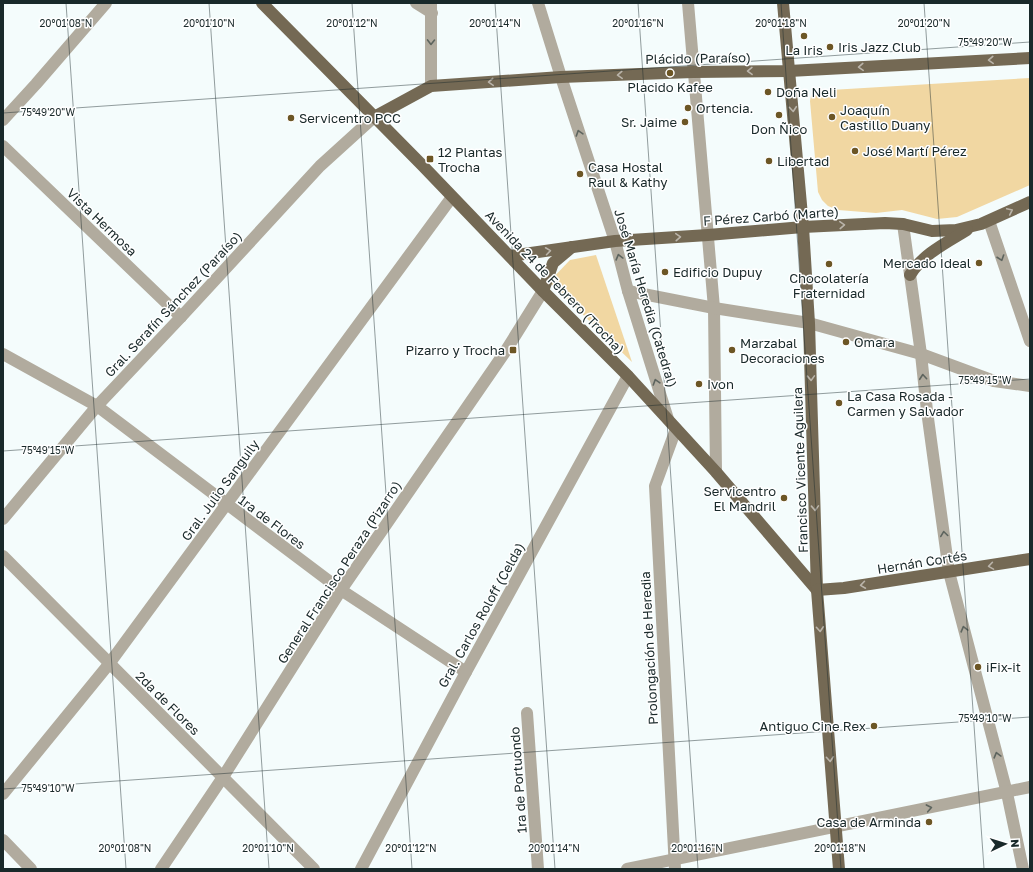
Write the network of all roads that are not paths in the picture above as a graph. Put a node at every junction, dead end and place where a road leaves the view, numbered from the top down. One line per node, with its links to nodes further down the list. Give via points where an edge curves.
1 (106, 3): 14 (street)
2 (262, 3): 13 (main road, Avenida 24 de Febrero (Trocha))
3 (416, 3): 7 (street)
4 (538, 3): 11 (street, José María Heredia (Catedral))
5 (688, 3): 10 (street)
6 (783, 3): 9 (main road, Francisco Vicente Aguilera)
7 (431, 8): 12 (street, one-way to 12)
8 (1030, 58): 9 (main road, Plácido (Paraíso), one-way to 9)
9 (789, 71): 10 (main road, Plácido (Paraíso), one-way to 10); 21 (main road, Francisco Vicente Aguilera, one-way to 21)
10 (693, 72): 11 (main road, Plácido (Paraíso), one-way to 11); 22 (street)
11 (561, 77): 12 (main road, Plácido (Paraíso), one-way to 12); 23 (street, José María Heredia (Catedral), one-way to 11)
12 (431, 86): 13 (main road, Plácido (Paraíso))
13 (374, 117): 16 (main road, Avenida 24 de Febrero (Trocha)); 30 (street, Gral. Serafín Sánchez (Paraíso), via 320,166)
14 (3, 120)
15 (3, 146): 30 (street, Vista Hermosa)
16 (452, 197): 25 (main road, Avenida 24 de Febrero (Trocha)); 41 (street, Gral. Julio Sanguily)
17 (1030, 202): 18 (main road, F Pérez Carbó (Marte), one-way to 17)
18 (989, 221): 20 (main road, F Pérez Carbó (Marte)); 32 (street, one-way to 32)
19 (904, 224): 20 (main road, F Pérez Carbó (Marte), via 940,231); 21 (main road, F Pérez Carbó (Marte), one-way to 19); 26 (street)
20 (973, 226): 26 (main road, via 934,250 916,265)
21 (803, 227): 22 (main road, F Pérez Carbó (Marte)); 31 (main road, Francisco Vicente Aguilera)
22 (708, 235): 23 (main road, F Pérez Carbó (Marte), one-way to 22); 29 (street)
23 (615, 241): 24 (main road, F Pérez Carbó (Marte)); 28 (street, José María Heredia (Catedral), one-way to 23)
24 (572, 247): 25 (main road, F Pérez Carbó (Marte), one-way to 24); 27 (main road, via 553,263)
25 (510, 256): 27 (main road, Avenida 24 de Febrero (Trocha))
26 (910, 275): 34 (street)
27 (543, 291): 35 (main road, Avenida 24 de Febrero (Trocha)); 46 (street, General Francisco Peraza (Pizarro))
28 (628, 291): 29 (street); 38 (street, José María Heredia (Catedral), one-way to 28)
29 (714, 308): 31 (street); 40 (street)
30 (181, 317): 37 (street, Gral. Serafín Sánchez (Paraíso))
31 (809, 324): 34 (street); 47 (main road, Francisco Vicente Aguilera, one-way to 47)
32 (1030, 341)
33 (3, 354): 37 (street, 1ra de Flores)
34 (921, 354): 36 (street, via 994,381); 45 (street, one-way to 34, via 926,411)
35 (628, 376): 38 (main road, Avenida 24 de Febrero (Trocha)); 49 (street, Gral. Carlos Roloff (Celda))
36 (1030, 386)
37 (97, 406): 41 (street, 1ra de Flores); 42 (street, Gral. Serafín Sánchez (Paraíso))
38 (668, 419): 39 (main road, Avenida 24 de Febrero (Trocha))
39 (676, 429): 40 (main road, Avenida 24 de Febrero (Trocha)); 57 (street, Prolongación de Heredia, via 655,486)
40 (716, 472): 47 (main road, Avenida 24 de Febrero (Trocha))
41 (226, 505): 46 (street, 1ra de Flores); 48 (street, Gral. Julio Sanguily)
42 (3, 519)
43 (3, 556): 48 (street, 2da de Flores)
44 (1030, 560): 45 (main road, Hernán Cortés, one-way to 45)
45 (949, 572): 47 (main road, Hernán Cortés, one-way to 47); 53 (street, one-way to 45)
46 (341, 590): 49 (street, 1ra de Flores); 51 (street, General Francisco Peraza (Pizarro))
47 (817, 590): 55 (main road, Francisco Vicente Aguilera, one-way to 55)
48 (109, 664): 51 (street, 2da de Flores); 54 (street, Gral. Julio Sanguily)
49 (466, 672): 61 (street, Gral. Carlos Roloff (Celda))
50 (527, 713): 62 (street, 1ra de Portuondo)
51 (223, 777): 59 (street, General Francisco Peraza (Pizarro)); 60 (street, 2da de Flores)
52 (1030, 787): 53 (street)
53 (1007, 793): 55 (street, one-way to 53); 65 (street)
54 (3, 794)
55 (835, 826): 57 (street); 64 (main road, Francisco Vicente Aguilera)
56 (3, 840): 58 (street)
57 (675, 864): 63 (street)
58 (31, 869)
59 (161, 869)
60 (314, 869)
61 (361, 869)
62 (538, 869)
63 (627, 869)
64 (840, 869)
65 (1023, 869)

